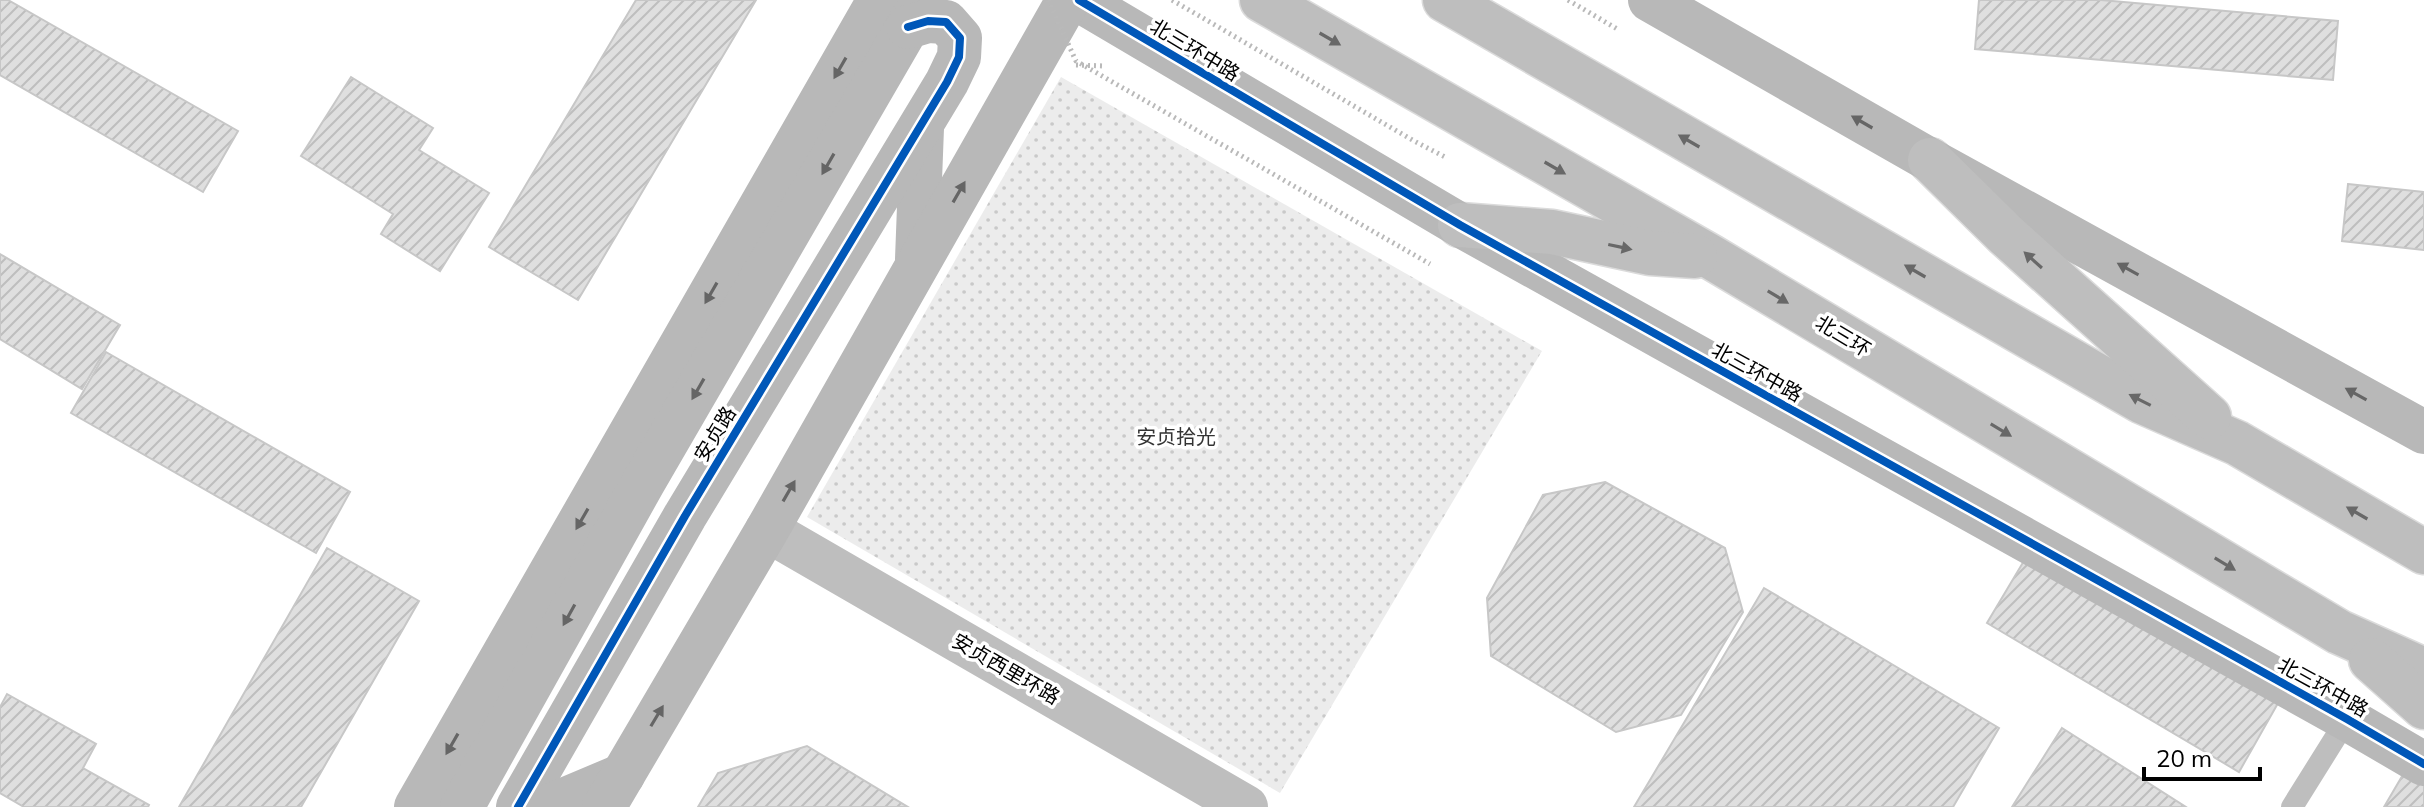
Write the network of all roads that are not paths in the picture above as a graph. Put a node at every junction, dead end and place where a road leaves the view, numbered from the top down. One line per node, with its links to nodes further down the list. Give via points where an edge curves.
1 (1068, 0): 11 (street, one-way to 1)
2 (1079, 0): 9 (street, 北三环中路)
3 (1262, 0): 10 (main road, 北三环, one-way to 10)
4 (1445, 0): 13 (main road, one-way to 4, via 2141,401)
5 (1650, 0): 8 (street, one-way to 5)
6 (904, 9): 7 (street, 安贞路, via 928,21 946,22 960,38 959,57); 22 (street, 安贞路, one-way to 22, via 643,483)
7 (923, 123): 11 (street); 23 (street, 安贞路, via 685,516)
8 (1930, 160): 12 (street, one-way to 8); 13 (main road, one-way to 8)
9 (1460, 225): 10 (main road, one-way to 10, via 1552,232 1650,253); 19 (street, 北三环中路)
10 (1711, 257): 16 (main road, 北三环, one-way to 16)
11 (917, 265): 14 (street, one-way to 11)
12 (2424, 432)
13 (2237, 443): 15 (main road, one-way to 13)
14 (767, 530): 21 (street, one-way to 14); 25 (main road, 安贞西里环路)
15 (2424, 552)
16 (2339, 632): 17 (main road, 北三环); 18 (main road)
17 (2424, 670)
18 (2424, 707)
19 (2347, 719): 20 (street, 北三环中路); 26 (lane)
20 (2424, 764)
21 (613, 791): 24 (street)
22 (434, 802)
23 (518, 807)
24 (547, 807)
25 (1246, 807)
26 (2292, 807)

